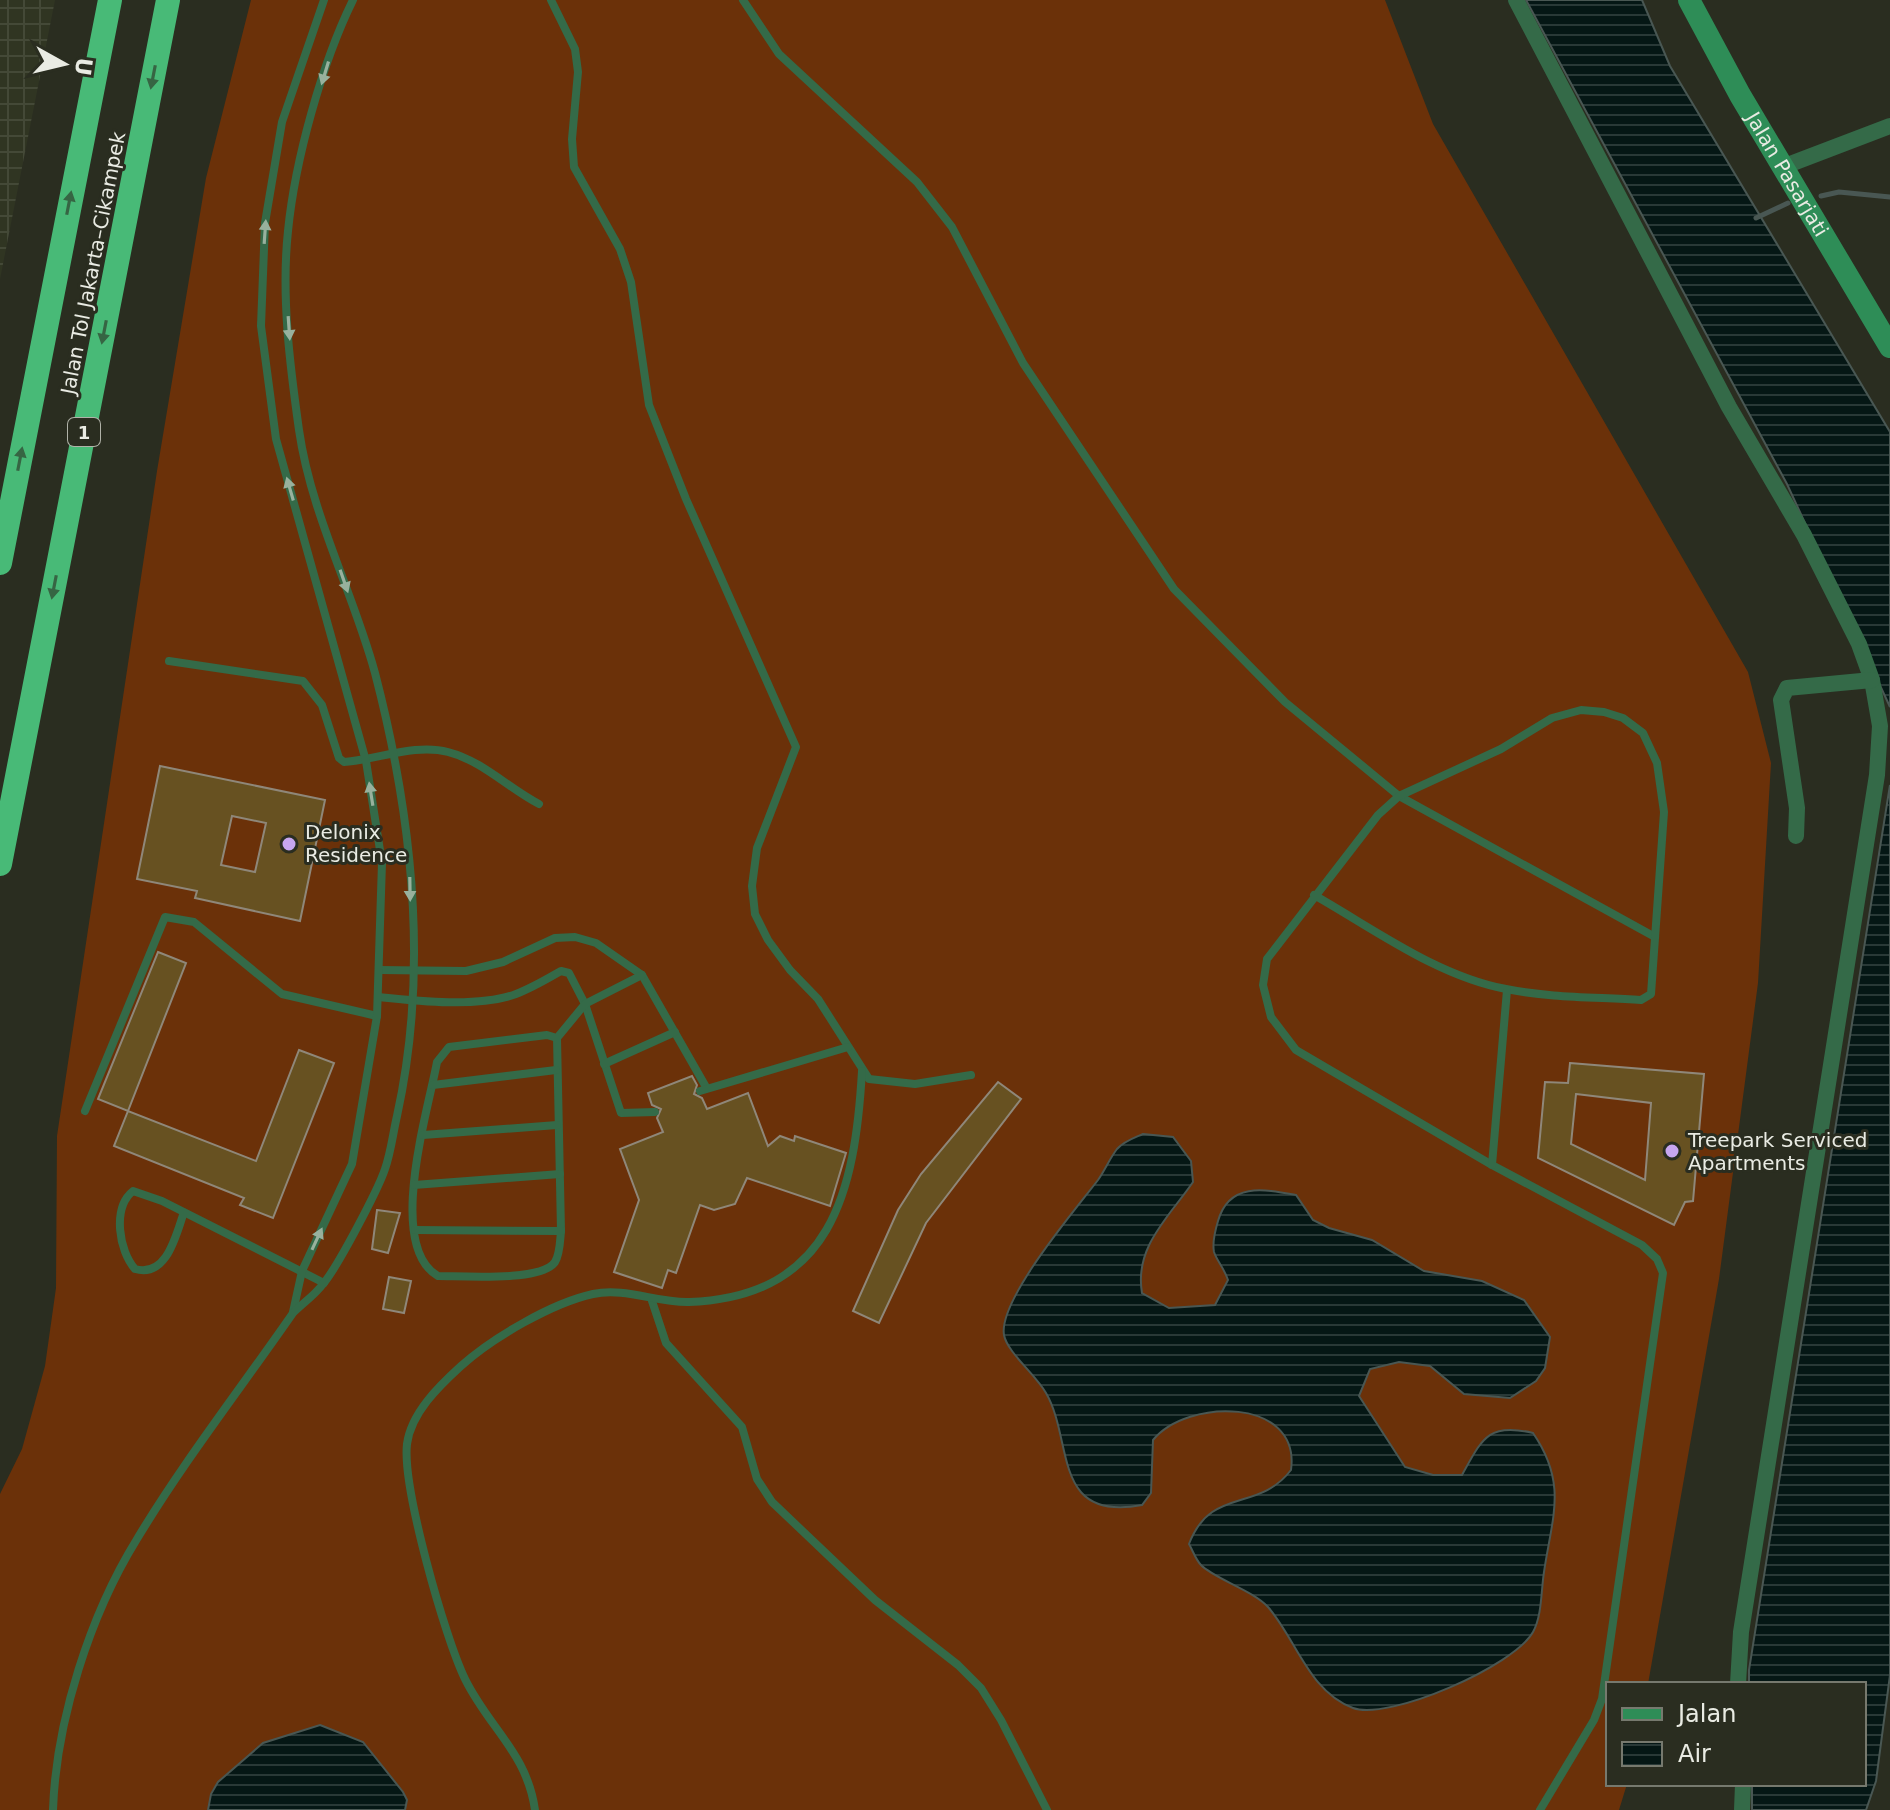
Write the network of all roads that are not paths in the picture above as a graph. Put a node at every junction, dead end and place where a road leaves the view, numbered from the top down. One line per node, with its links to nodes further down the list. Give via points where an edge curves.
1 (110, 0): 12 (highway, Jalan Tol Jakarta–Cikampek, one-way to 1)
2 (168, 0): 20 (highway, Jalan Tol Jakarta–Cikampek / 1, one-way to 20)
3 (324, 0): 16 (lane, one-way to 3, via 276,439 261,326 265,223 282,122)
4 (353, 0): 15 (lane, one-way to 15, via 339,29 306,143 288,231 288,323 300,434 374,670)
5 (551, 0): 33 (lane, via 575,49 574,167 620,249 631,282 649,405 796,747 757,848 755,914 768,940 818,999)
6 (743, 0): 17 (lane, via 779,54 917,182 952,227 1023,363 1174,589 1285,702)
7 (1516, 0): 14 (street, via 1729,407 1804,535)
8 (1689, 0): 10 (main road, Jalan Pasarjati)
9 (1890, 126): 10 (street)
10 (1785, 166): 11 (main road, Jalan Pasarjati)
11 (1890, 347)
12 (0, 563)
13 (169, 661): 16 (lane, via 303,681 322,705 339,758)
14 (1872, 680): 19 (street, via 1787,688 1783,693); 53 (street, via 1880,726 1877,775 1741,1632)
15 (392, 753): 16 (lane); 18 (lane, via 446,751); 24 (lane, one-way to 24, via 410,865)
16 (366, 761): 23 (lane, one-way to 16, via 382,863)
17 (1399, 796): 21 (lane); 22 (lane); 22 (lane, via 1501,749 1552,718 1581,710 1623,718 1643,733 1657,763 1664,812)
18 (539, 804)
19 (1796, 836)
20 (0, 864)
21 (1314, 895): 26 (lane, via 1435,964); 43 (lane, via 1267,959 1263,985 1271,1017 1296,1050)
22 (1655, 937): 26 (lane, via 1651,994 1641,1000)
23 (379, 970): 24 (lane); 27 (lane)
24 (412, 973): 25 (lane, via 466,971 503,962 555,938 575,937 617,955); 28 (lane)
25 (642, 975): 29 (lane); 31 (lane)
26 (1507, 990): 43 (lane)
27 (378, 997): 28 (lane); 30 (lane)
28 (413, 1001): 29 (lane, via 506,997 561,971 574,977); 50 (lane, via 407,1071 385,1171)
29 (585, 1004): 32 (lane); 34 (lane)
30 (377, 1016): 39 (lane, via 282,994 194,922 165,917); 49 (lane, one-way to 30, via 352,1164)
31 (675, 1032): 33 (lane, via 703,1089); 34 (lane)
32 (557, 1038): 35 (lane); 38 (lane, via 449,1047 437,1062)
33 (848, 1047): 36 (lane)
34 (604, 1064): 40 (lane, via 621,1113)
35 (556, 1070): 38 (lane); 41 (lane)
36 (862, 1071): 37 (lane, via 878,1083 915,1084); 51 (lane, via 853,1156 825,1237 813,1253 777,1278 727,1297 673,1302)
37 (971, 1075)
38 (433, 1085): 42 (lane)
39 (85, 1111)
40 (655, 1112)
41 (557, 1125): 42 (lane); 44 (lane)
42 (423, 1135): 45 (lane)
43 (1492, 1165): 58 (lane, via 1642,1245 1663,1273 1602,1699)
44 (560, 1174): 45 (lane); 48 (lane)
45 (414, 1185): 47 (lane, via 410,1209)
46 (184, 1212): 46 (lane, via 170,1251 157,1267 135,1269 122,1242 120,1223 127,1196 140,1191); 49 (lane)
47 (415, 1230): 48 (lane); 48 (lane, via 420,1257 438,1276 525,1275 549,1269 557,1260)
48 (561, 1231)
49 (302, 1271): 50 (lane); 52 (lane)
50 (324, 1283): 52 (lane)
51 (651, 1298): 56 (lane, via 595,1293 557,1305 476,1352 414,1419 407,1445 414,1502 448,1635 464,1678 522,1762); 57 (lane, via 666,1343 742,1427 757,1479 772,1502 875,1600 981,1688)
52 (293, 1313): 55 (lane, via 136,1540 82,1654 54,1771)
53 (1738, 1682)
54 (1743, 1786): 59 (street)
55 (53, 1810)
56 (535, 1810)
57 (1047, 1810)
58 (1540, 1810)
59 (1742, 1810)

